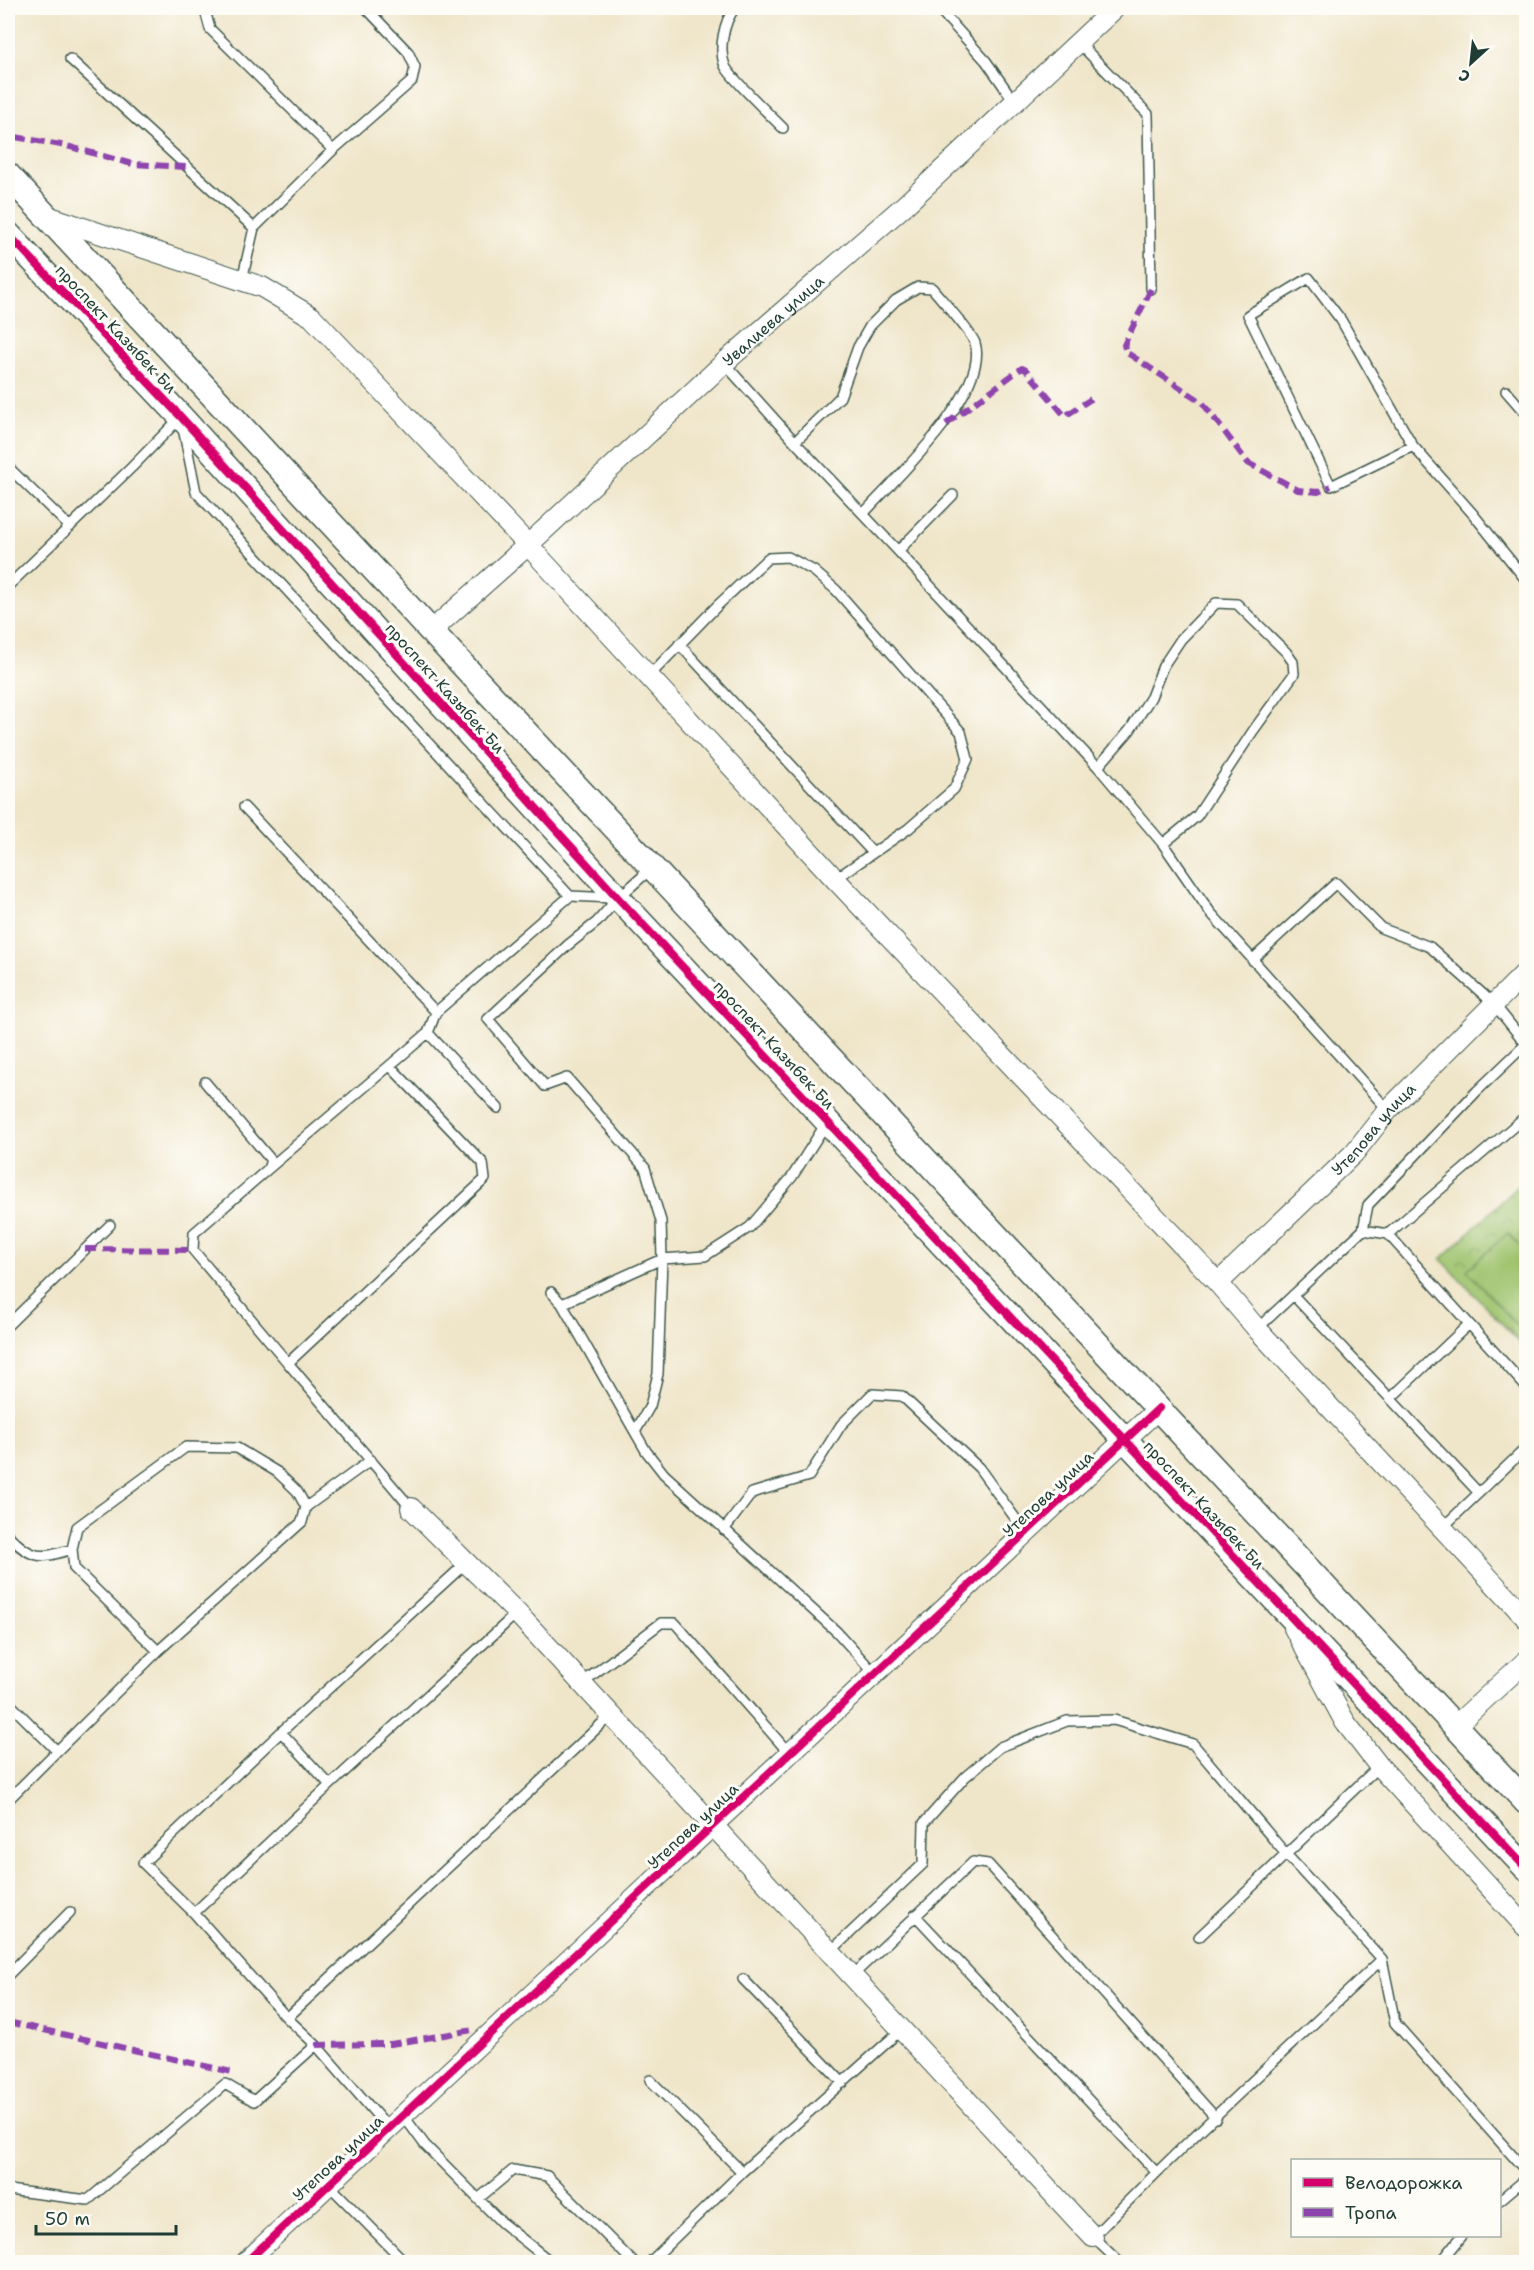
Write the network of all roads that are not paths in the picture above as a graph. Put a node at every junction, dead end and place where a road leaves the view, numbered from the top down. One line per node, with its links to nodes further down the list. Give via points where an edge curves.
1 (208, 8): 10 (lane, via 210,29)
2 (366, 8): 10 (lane, via 408,52 415,68 412,81)
3 (735, 8): 9 (lane, via 728,16 722,49 725,67)
4 (938, 8): 8 (lane, via 986,61)
5 (1115, 8): 6 (street, Увалиева улица)
6 (1078, 42): 8 (street, Увалиева улица); 16 (lane, via 1148,114)
7 (70, 59): 13 (lane)
8 (1014, 101): 17 (street, Увалиева улица, via 905,205)
9 (783, 128)
10 (333, 150): 13 (lane)
11 (8, 175): 12 (street, проспект Казыбек Би)
12 (47, 216): 15 (street); 31 (street, проспект Казыбек Би)
13 (254, 228): 15 (lane)
14 (8, 234): 20 (street, проспект Казыбек Би)
15 (242, 280): 27 (street, via 262,287 312,317)
16 (1151, 289)
17 (724, 363): 21 (lane); 27 (street, Увалиева улица)
18 (1506, 391): 19 (lane)
19 (1527, 414)
20 (181, 417): 26 (lane); 40 (lane, via 196,492); 41 (street, проспект Казыбек Би)
21 (795, 442): 25 (lane); 25 (lane, via 840,397 870,326 896,300 918,287 933,288 975,342 977,357 971,379 945,424)
22 (1413, 446): 22 (lane, via 1341,320 1309,278 1248,315 1331,486); 29 (lane)
23 (8, 467): 26 (lane)
24 (953, 495): 28 (lane)
25 (864, 513): 28 (lane)
26 (70, 527): 30 (lane)
27 (528, 545): 31 (street, Увалиева улица); 33 (street)
28 (897, 550): 34 (lane)
29 (1527, 580)
30 (8, 586)
31 (431, 632): 38 (street, проспект Казыбек Би)
32 (679, 644): 33 (lane); 37 (lane); 37 (lane, via 768,558 788,557 814,570 836,590 962,732 968,759 954,789)
33 (648, 676): 39 (street)
34 (1098, 767): 36 (lane); 36 (lane, via 1130,730 1181,639 1216,603 1237,604 1286,652 1294,674 1197,816)
35 (244, 807): 45 (lane)
36 (1163, 844): 42 (lane, via 1210,912)
37 (873, 853): 39 (lane)
38 (652, 868): 41 (lane); 69 (street, проспект Казыбек Би)
39 (835, 879): 59 (street)
40 (570, 896): 41 (lane); 45 (lane)
41 (618, 898): 53 (street, проспект Казыбек Би); 58 (lane, via 597,922 488,1019 545,1086 567,1078 645,1168 661,1221)
42 (1252, 960): 44 (lane, via 1335,883 1381,928 1430,947); 51 (lane)
43 (1527, 972): 44 (street, Утепова улица)
44 (1494, 1004): 47 (lane); 51 (street, Утепова улица)
45 (436, 1012): 46 (lane)
46 (428, 1033): 48 (lane); 50 (lane)
47 (1526, 1044): 56 (lane, via 1368,1205)
48 (390, 1066): 54 (lane); 66 (lane, via 483,1163 485,1179)
49 (205, 1082): 54 (lane, via 271,1160)
50 (498, 1108)
51 (1388, 1110): 59 (street, Утепова улица, via 1354,1153)
52 (1527, 1116): 57 (lane)
53 (827, 1122): 58 (lane, via 792,1177 750,1227 705,1256); 71 (street, проспект Казыбек Би)
54 (268, 1169): 66 (lane, via 194,1233 193,1250)
55 (110, 1225): 63 (lane)
56 (1363, 1230): 57 (lane); 61 (lane)
57 (1388, 1234): 64 (lane)
58 (662, 1259): 62 (lane); 70 (lane, via 658,1374 650,1406)
59 (1218, 1283): 65 (street)
60 (551, 1292): 62 (lane)
61 (1293, 1295): 65 (lane); 68 (lane)
62 (562, 1304): 70 (lane)
63 (8, 1325)
64 (1468, 1325): 67 (lane); 68 (lane)
65 (1257, 1329): 77 (street)
66 (288, 1363): 73 (lane)
67 (1524, 1381)
68 (1391, 1398): 74 (lane)
69 (1159, 1408): 71 (street, Утепова улица); 92 (street, проспект Казыбек Би)
70 (635, 1432): 78 (lane, via 664,1474)
71 (1125, 1440): 79 (street, Утепова улица); 83 (street, проспект Казыбек Би)
72 (1527, 1448): 74 (lane)
73 (370, 1460): 75 (lane); 76 (lane)
74 (1479, 1493): 77 (lane)
75 (306, 1507): 81 (lane, via 297,1491 277,1472 237,1448 186,1447 77,1527); 86 (lane, via 302,1522)
76 (411, 1508): 82 (street)
77 (1442, 1528): 85 (street)
78 (724, 1530): 79 (lane, via 752,1493 809,1476 841,1425 872,1394 902,1396 979,1468); 88 (lane, via 837,1632)
79 (1026, 1533): 88 (street, Утепова улица)
80 (8, 1535): 81 (lane, via 22,1550 46,1558)
81 (72, 1549): 86 (lane, via 75,1568)
82 (466, 1563): 84 (street); 93 (lane)
83 (1284, 1610): 96 (street, via 1345,1722); 102 (street, проспект Казыбек Би)
84 (517, 1613): 89 (street); 97 (lane)
85 (1527, 1618)
86 (158, 1651): 94 (lane)
87 (1527, 1661): 92 (street)
88 (875, 1674): 95 (street, Утепова улица)
89 (582, 1683): 91 (street); 95 (lane, via 661,1623 675,1623)
90 (8, 1702): 94 (lane)
91 (611, 1715): 100 (street); 113 (lane)
92 (1455, 1726): 99 (street, проспект Казыбек Би)
93 (281, 1732): 97 (lane); 104 (lane, via 143,1863)
94 (57, 1751): 98 (lane)
95 (789, 1753): 100 (street, Утепова улица)
96 (1379, 1766): 101 (lane); 106 (street)
97 (330, 1785): 104 (lane)
98 (8, 1800)
99 (1527, 1802)
100 (713, 1826): 108 (street); 119 (street, Утепова улица)
101 (1285, 1853): 107 (lane); 108 (lane, via 1193,1744 1114,1720 1067,1721 999,1747 965,1777 924,1823 923,1864); 109 (lane)
102 (1527, 1868)
103 (70, 1912): 110 (lane)
104 (194, 1913): 113 (lane)
105 (915, 1915): 111 (lane); 118 (lane, via 973,1862 988,1864); 122 (lane)
106 (1527, 1927)
107 (1199, 1937)
108 (830, 1952): 111 (street)
109 (1382, 1959): 118 (lane); 120 (lane, via 1395,2023)
110 (8, 1975)
111 (852, 1976): 114 (street)
112 (743, 1979): 117 (lane)
113 (287, 2018): 115 (lane)
114 (901, 2030): 117 (lane); 128 (street)
115 (316, 2045): 119 (lane); 125 (lane, via 254,2101 225,2084 88,2200)
116 (650, 2080): 121 (lane)
117 (843, 2083): 121 (lane)
118 (1216, 2118): 122 (lane)
119 (396, 2122): 124 (street, Утепова улица); 126 (lane, via 425,2145)
120 (1527, 2170)
121 (742, 2172): 134 (lane)
122 (1156, 2172): 128 (lane)
123 (1527, 2178): 127 (lane)
124 (329, 2185): 130 (street, Утепова улица); 131 (lane)
125 (8, 2190)
126 (478, 2199): 132 (lane); 133 (lane, via 513,2170 547,2175)
127 (1501, 2199)
128 (1093, 2237): 135 (lane)
129 (1460, 2237): 136 (lane)
130 (246, 2262)
131 (405, 2262)
132 (551, 2262)
133 (633, 2262)
134 (650, 2262)
135 (1119, 2262)
136 (1441, 2262)

